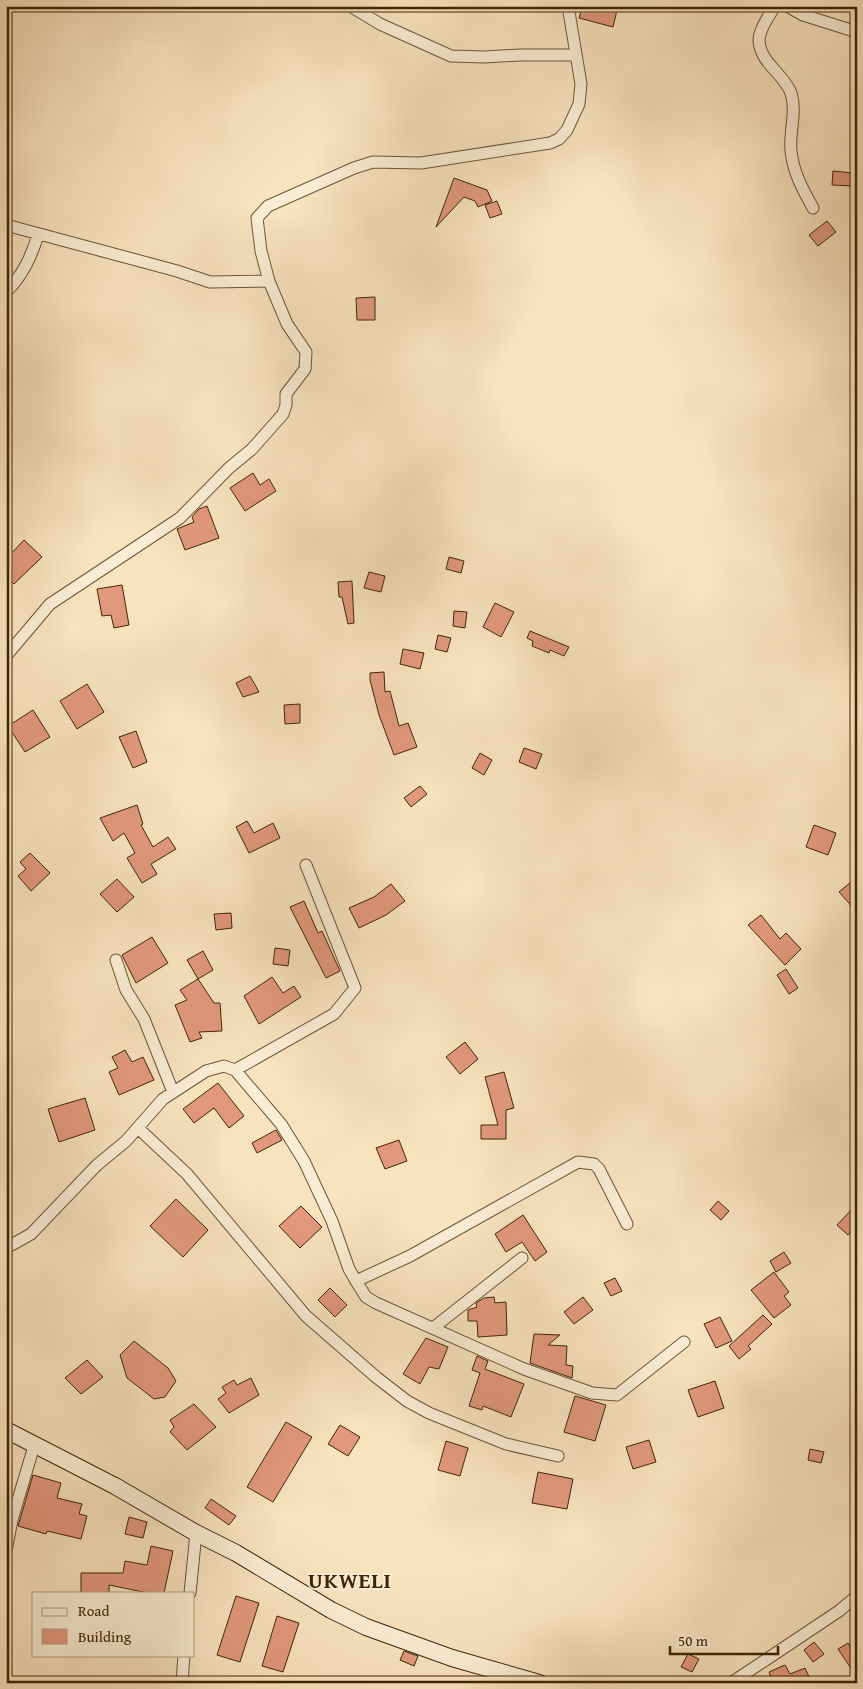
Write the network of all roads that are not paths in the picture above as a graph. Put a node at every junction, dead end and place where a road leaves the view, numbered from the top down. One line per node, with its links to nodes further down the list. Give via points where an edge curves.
1 (350, 6): 6 (street, via 380,24 451,56)
2 (568, 6): 6 (street)
3 (774, 6): 7 (street, via 759,41 767,64 790,91 793,120 791,151 796,173)
4 (787, 6): 5 (street, via 803,15)
5 (857, 32)
6 (575, 55): 10 (street, via 581,84 579,104 567,130 550,143 421,163 373,162 268,206 257,218)
7 (813, 208)
8 (6, 225): 9 (street)
9 (38, 235): 10 (street, via 60,238 210,282); 11 (street, via 30,261)
10 (269, 281): 12 (street, via 287,324 306,352 307,360 286,394 283,414 252,449 180,518 50,604)
11 (6, 292)
12 (6, 656)
13 (306, 865): 15 (street, via 355,988 334,1014)
14 (116, 960): 16 (street, via 126,990 144,1019)
15 (235, 1070): 16 (street, via 217,1066); 21 (street, via 281,1124 304,1161)
16 (173, 1092): 17 (street)
17 (138, 1128): 19 (street, via 96,1165 31,1234); 26 (street, via 188,1174 306,1316 376,1377 429,1413 506,1444)
18 (627, 1224): 21 (street, via 600,1169 594,1164 578,1162 410,1256)
19 (6, 1248)
20 (522, 1258): 22 (street)
21 (356, 1281): 22 (street, via 371,1300)
22 (433, 1328): 23 (street, via 524,1369 592,1393 608,1395 617,1395 626,1389)
23 (684, 1342)
24 (6, 1430): 25 (street)
25 (34, 1446): 27 (street, via 115,1486); 28 (street)
26 (558, 1456)
27 (196, 1533): 29 (street); 33 (street, via 366,1627 452,1658)
28 (6, 1551)
29 (190, 1592)
30 (857, 1596): 34 (street)
31 (184, 1656): 32 (street)
32 (182, 1683)
33 (539, 1683)
34 (731, 1683)

